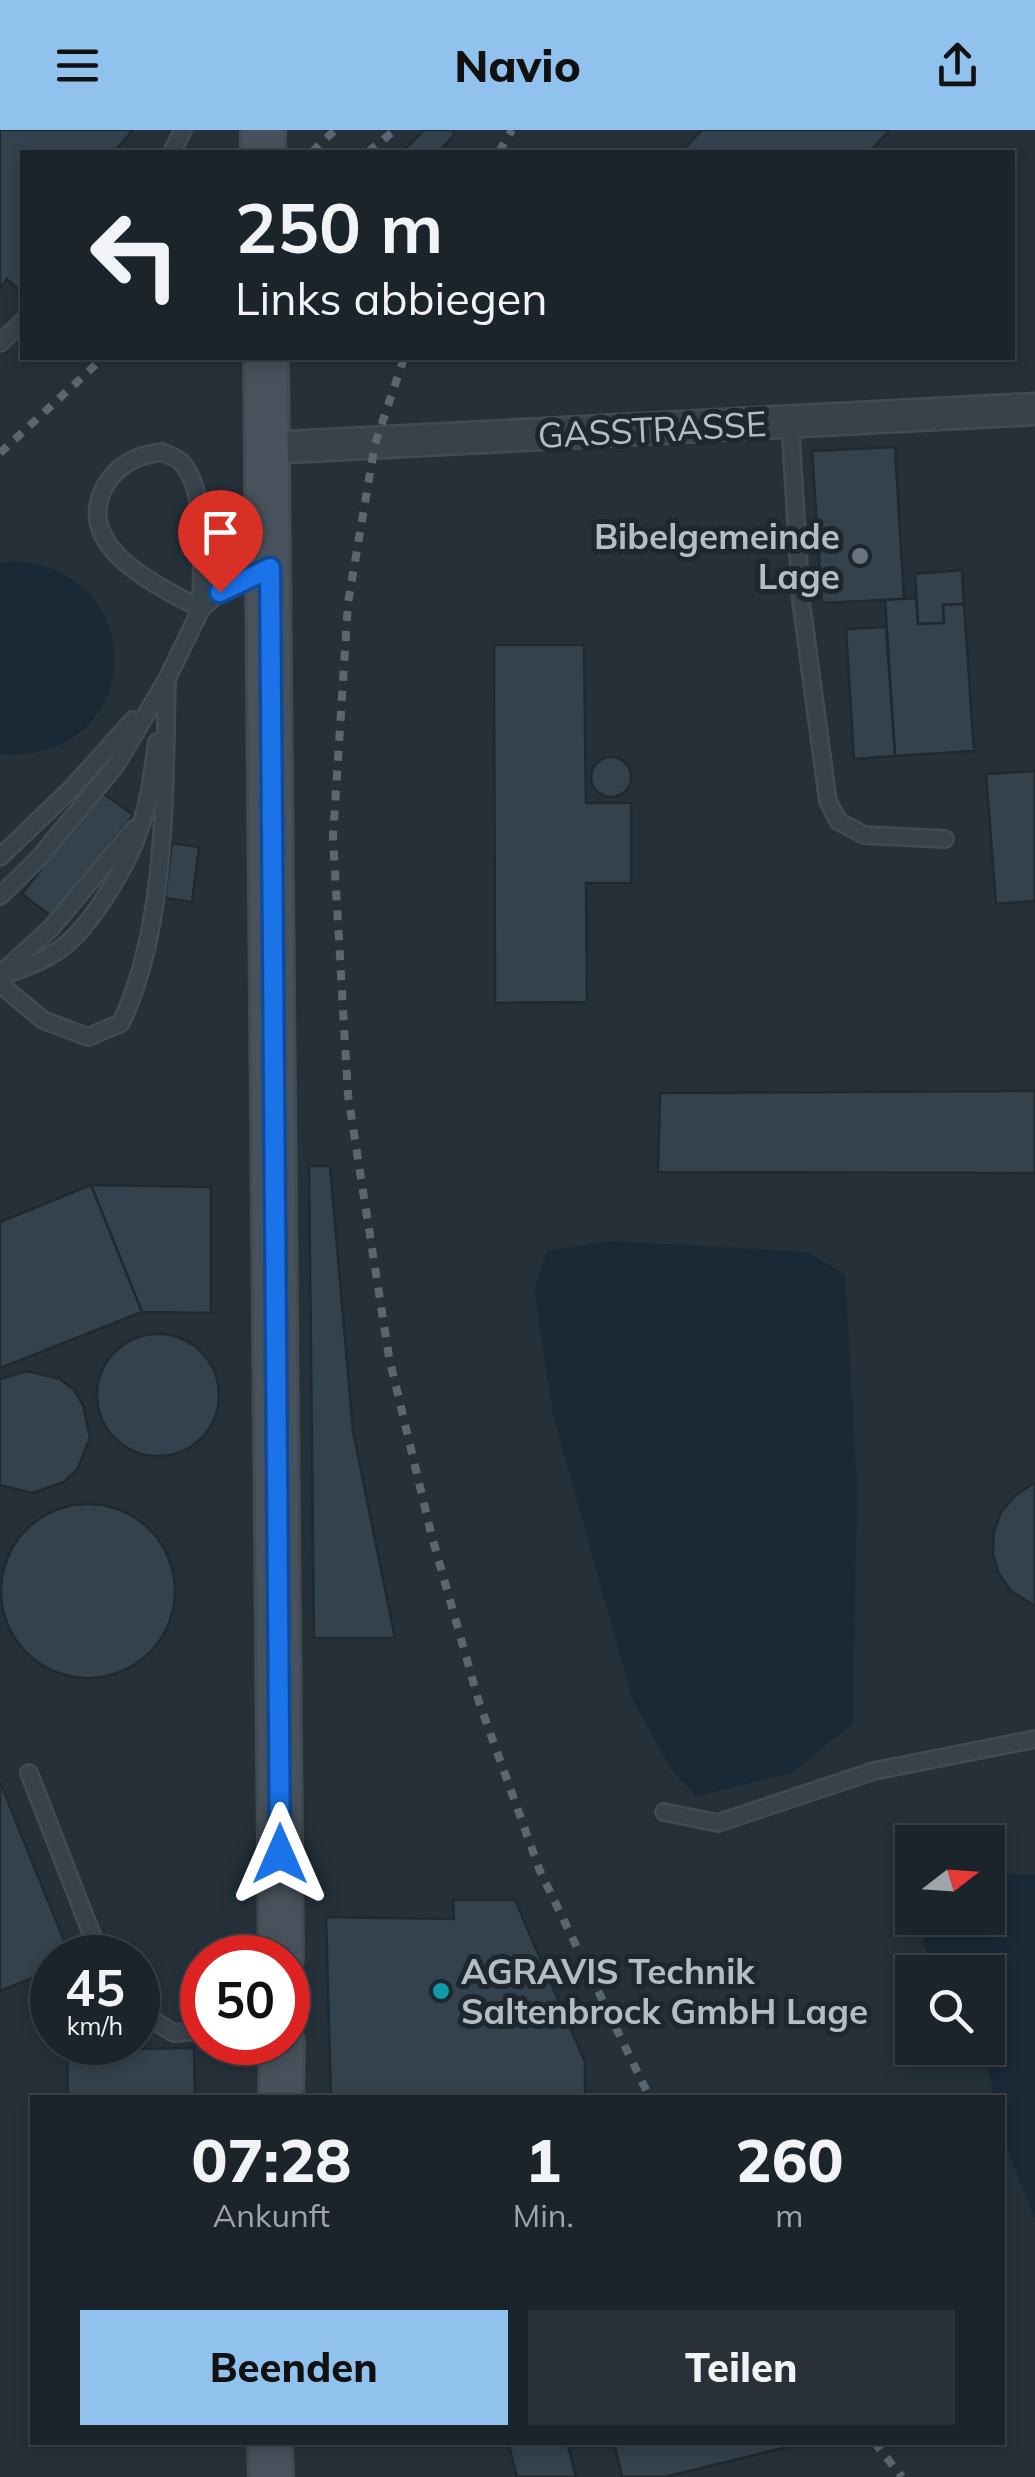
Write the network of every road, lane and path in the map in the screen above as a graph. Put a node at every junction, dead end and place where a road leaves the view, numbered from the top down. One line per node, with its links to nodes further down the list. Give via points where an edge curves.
1 (20, 324): 2 (lane)
2 (0, 343)
3 (266, 360): 6 (main road)
4 (1035, 409): 5 (street, GASSTRASSE)
5 (790, 422): 6 (street, GASSTRASSE); 11 (lane, via 801,601 828,801 838,822 864,835)
6 (268, 448): 7 (main road)
7 (270, 568): 8 (lane); 20 (main road)
8 (201, 609): 8 (lane, via 144,578 99,530 96,505 108,482 142,455 162,452 181,461 193,483); 9 (lane)
9 (167, 679): 10 (lane); 12 (lane, via 114,744); 13 (lane, via 116,765); 15 (lane, via 162,826 139,985 122,1023 88,1037 43,1020)
10 (144, 817): 14 (lane, via 51,928); 14 (lane, via 128,858 60,950)
11 (944, 838)
12 (4, 853)
13 (0, 896)
14 (0, 975)
15 (0, 984)
16 (1035, 1738): 18 (lane, via 874,1771 718,1823)
17 (29, 1774): 19 (lane)
18 (664, 1812)
19 (92, 1935)
20 (281, 1935)
21 (282, 2065): 22 (main road)
22 (281, 2095)
23 (270, 2445): 24 (main road)
24 (271, 2477)

